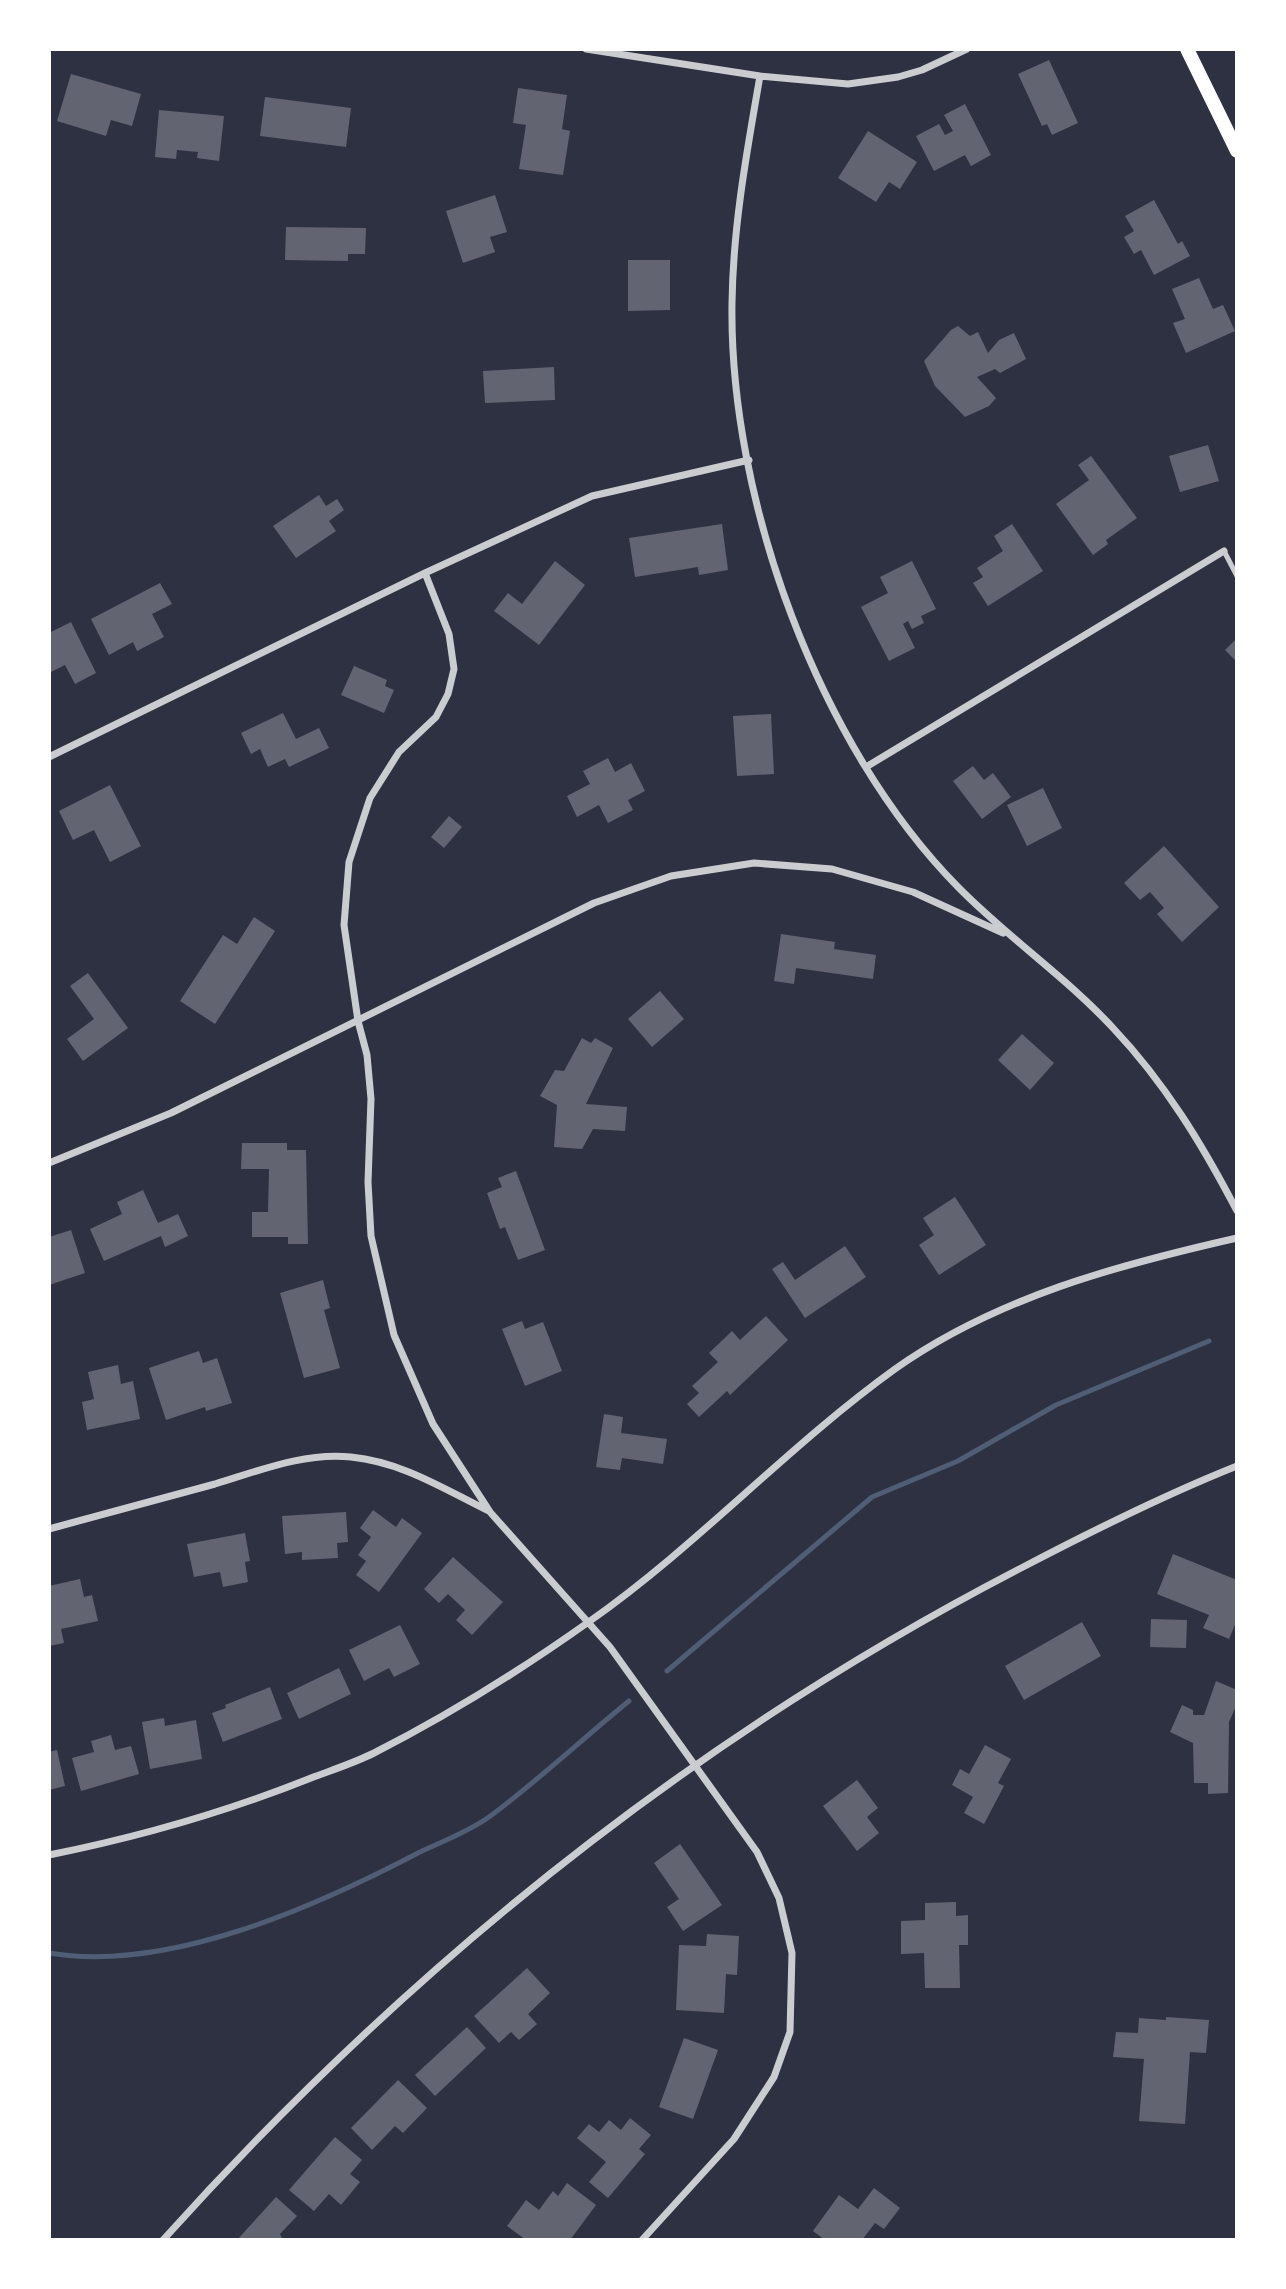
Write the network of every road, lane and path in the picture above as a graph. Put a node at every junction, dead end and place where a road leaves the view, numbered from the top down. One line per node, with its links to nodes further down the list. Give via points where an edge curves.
1 (586, 49): 4 (street)
2 (967, 49): 4 (street, via 922,70 873,82 823,83)
3 (1187, 49): 5 (main road)
4 (760, 76): 6 (street, via 736,220 732,305 736,382)
5 (1237, 150)
6 (749, 460): 8 (street, via 592,496); 11 (street, via 770,551 794,624 826,697)
7 (1224, 551): 9 (lane); 11 (street)
8 (425, 573): 10 (street); 13 (street, via 449,634 454,669 436,717 399,752 359,825 349,862 344,925)
9 (1237, 576)
10 (49, 757)
11 (866, 767): 12 (street, via 926,852)
12 (1009, 936): 13 (street, via 913,892 832,869 754,863 707,869 631,887 594,903); 15 (street, via 1112,1026 1162,1084)
13 (358, 1021): 14 (street, via 171,1113); 18 (street, via 371,1099 371,1236 394,1335 433,1424)
14 (49, 1163)
15 (1237, 1211)
16 (1237, 1238): 20 (street, via 1127,1263 1045,1291 966,1327 909,1361 822,1426 641,1584)
17 (1237, 1466): 21 (street, via 1095,1530 930,1615)
18 (491, 1512): 19 (street, via 408,1471 367,1459 325,1457 281,1464); 20 (street)
19 (49, 1529)
20 (589, 1622): 21 (street); 22 (street, via 471,1699 372,1754 204,1817)
21 (694, 1765): 23 (street, via 581,1847 455,1950 236,2159); 24 (street, via 757,1852 779,1898 792,1954 790,2032 774,2077 754,2113)
22 (49, 1855)
23 (163, 2240)
24 (642, 2240)

